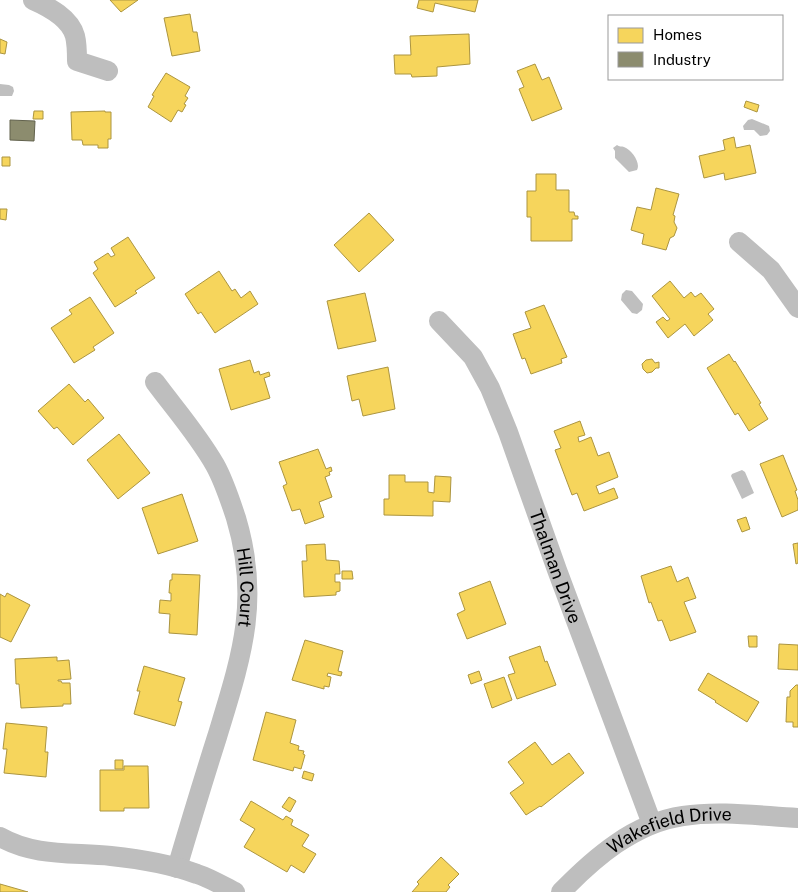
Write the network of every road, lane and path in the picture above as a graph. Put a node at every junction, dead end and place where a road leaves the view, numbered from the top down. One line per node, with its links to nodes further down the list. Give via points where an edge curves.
1 (33, 0): 2 (street, via 50,9 71,27 77,60)
2 (108, 71)
3 (739, 242): 4 (street, via 771,270)
4 (798, 308)
5 (439, 321): 8 (street, Thalman Drive, via 473,357 490,388)
6 (155, 382): 10 (street, Hill Court, via 201,442 220,474 240,531 247,576 247,618 238,665)
7 (798, 818): 8 (street, Wakefield Drive, via 695,814)
8 (652, 824): 12 (street, Wakefield Drive, via 625,838 587,865)
9 (0, 837): 10 (street, via 54,854 128,858)
10 (177, 868): 11 (street)
11 (235, 892)
12 (561, 892)

